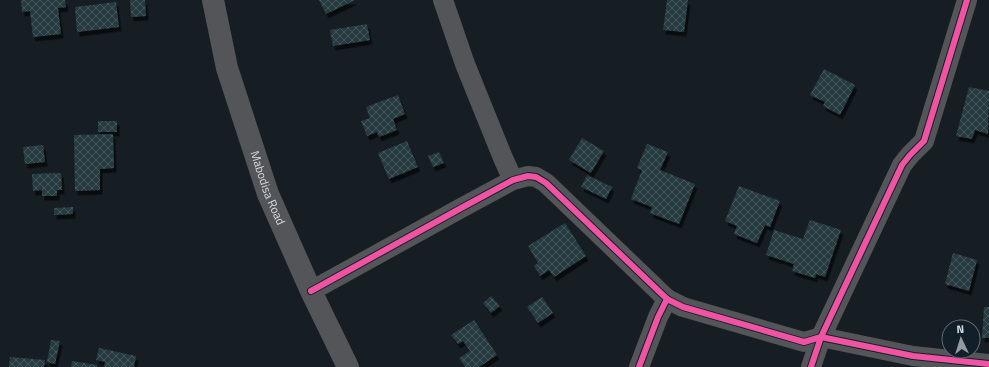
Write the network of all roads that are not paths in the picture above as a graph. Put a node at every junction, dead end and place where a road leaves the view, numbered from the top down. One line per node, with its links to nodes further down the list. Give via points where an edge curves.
1 (213, 0): 5 (street, Mabodisa Road, via 227,68 268,194)
2 (443, 0): 4 (street, via 465,64)
3 (967, 0): 7 (street, via 924,141 902,164)
4 (513, 180): 5 (street); 6 (street, via 528,176 536,177 546,184)
5 (311, 291): 9 (street, Mabodisa Road)
6 (667, 299): 7 (street, via 683,307 804,342); 10 (street)
7 (821, 337): 8 (street, via 913,356); 11 (street)
8 (989, 364)
9 (348, 367)
10 (639, 367)
11 (811, 367)

